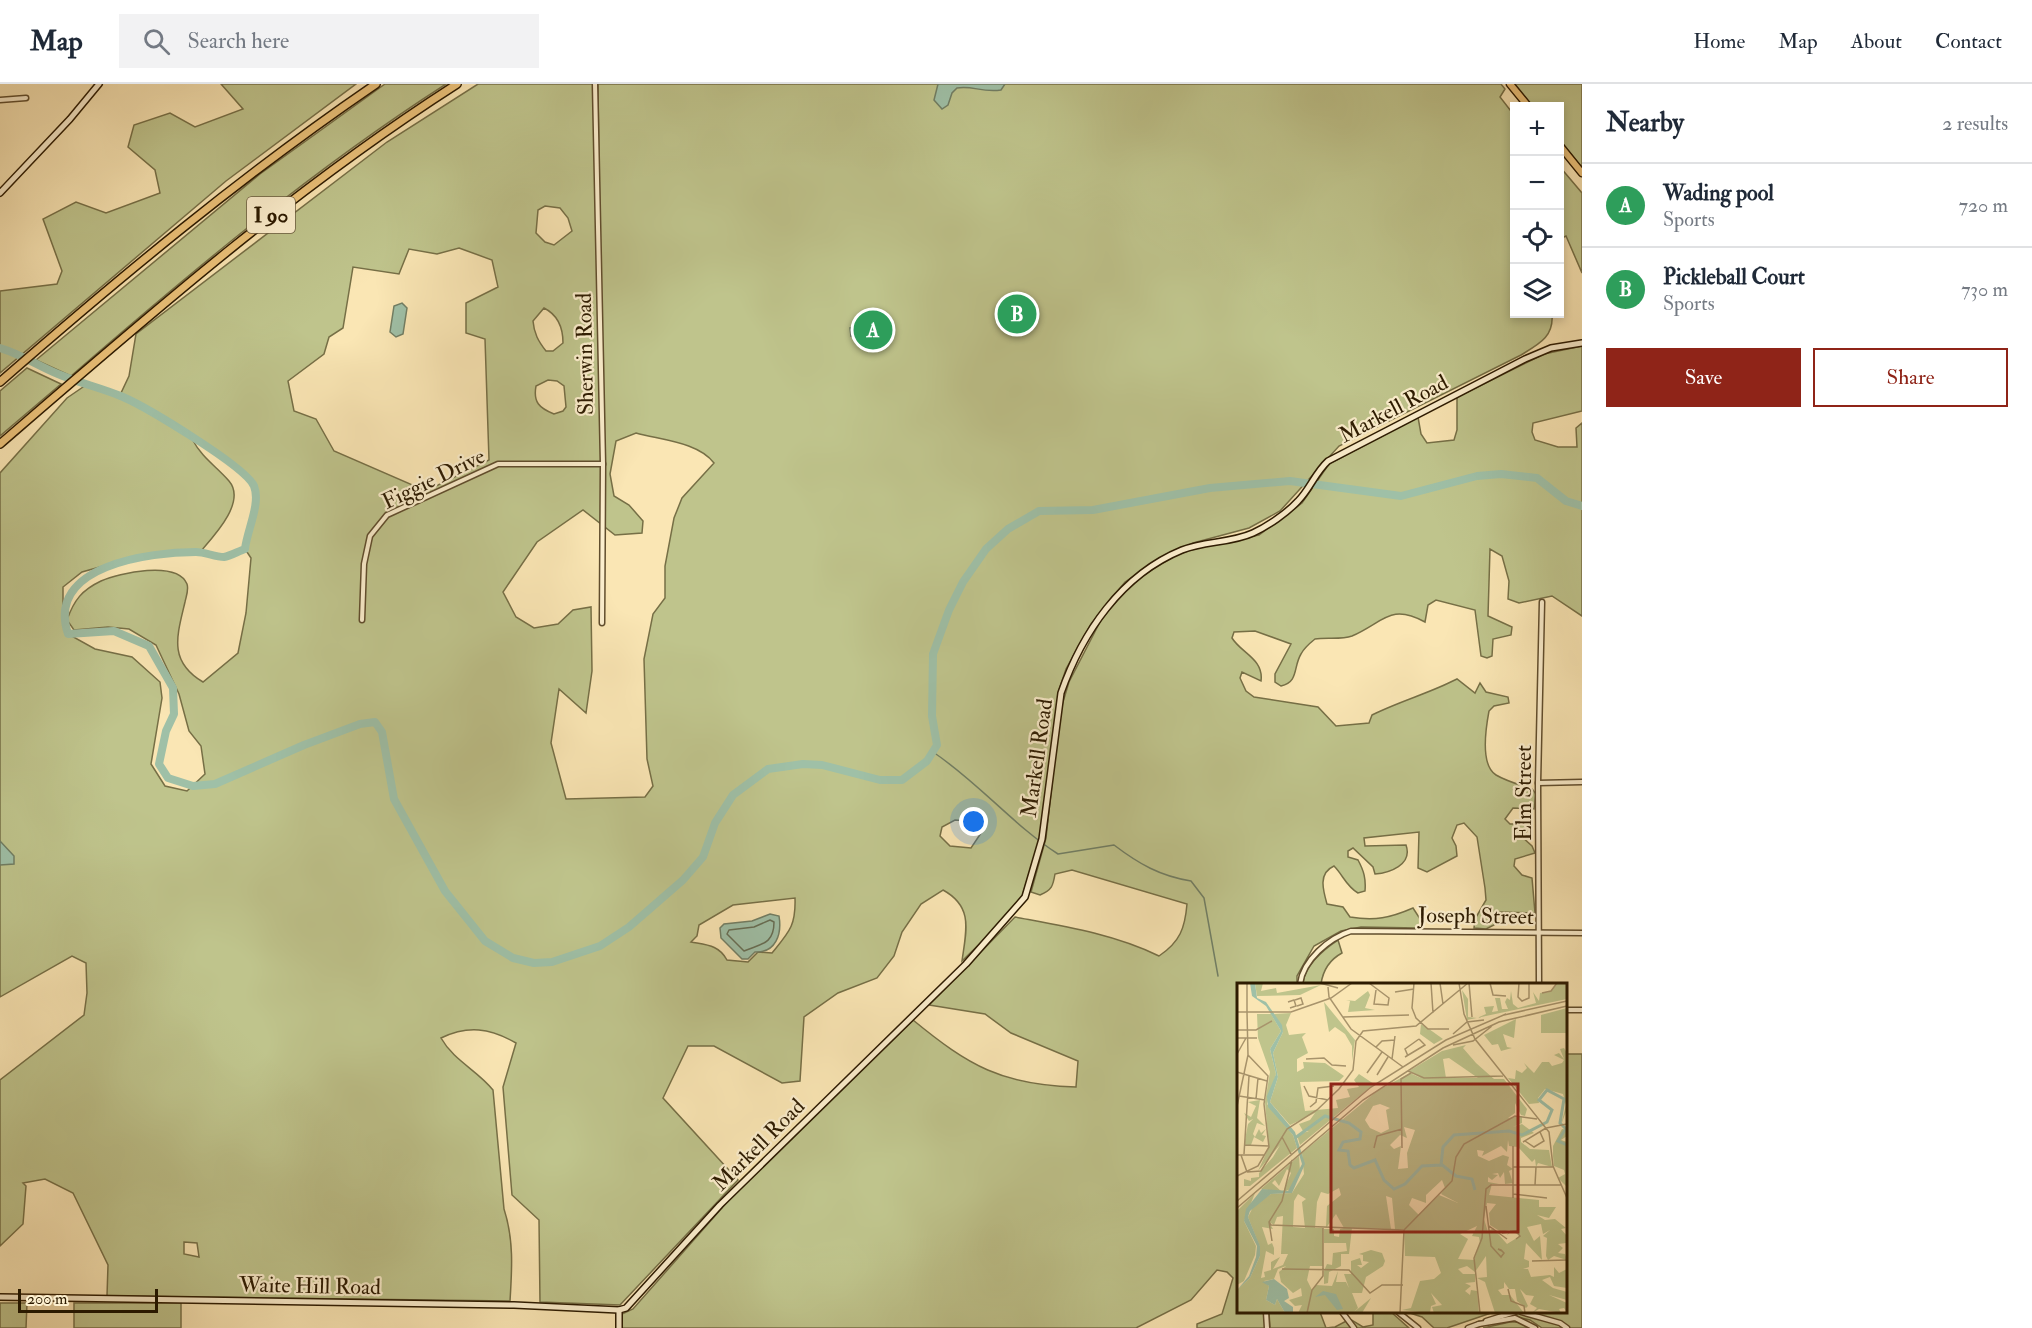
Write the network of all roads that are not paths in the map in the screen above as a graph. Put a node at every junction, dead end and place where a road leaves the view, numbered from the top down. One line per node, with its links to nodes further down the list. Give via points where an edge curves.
1 (99, 84): 11 (street)
2 (376, 84): 13 (highway, I 90, via 261,166)
3 (457, 84): 14 (highway, I 90, via 275,211)
4 (595, 84): 15 (street, Sherwin Road)
5 (1510, 84): 8 (main road)
6 (26, 98): 7 (street)
7 (0, 100)
8 (1525, 102)
9 (1564, 151): 10 (main road)
10 (1582, 173)
11 (0, 193)
12 (1582, 343): 26 (street, Markell Road, via 1551,348 1488,376 1328,461 1298,502 1253,533 1183,549 1127,584 1111,601 1061,693 1042,839 1025,897 1003,925 720,1205 632,1302)
13 (2, 380)
14 (0, 444)
15 (603, 464): 17 (street, Figgie Drive, via 498,464 387,515 370,536 364,564); 18 (street, Sherwin Road)
16 (1542, 602): 20 (street, Elm Street)
17 (362, 620)
18 (602, 623)
19 (1582, 782): 20 (street)
20 (1538, 783): 21 (street, Elm Street)
21 (1540, 933): 22 (street, Joseph Street); 23 (street, Joseph Street, via 1351,931 1338,935 1320,950 1306,967); 24 (street, Elm Street)
22 (1582, 933)
23 (1300, 983)
24 (1539, 983)
25 (0, 1298): 26 (street, Waite Hill Road)
26 (619, 1310): 33 (street)
27 (1266, 1313): 34 (street)
28 (1343, 1313): 35 (street)
29 (1400, 1313): 36 (street)
30 (1509, 1313): 32 (street)
31 (1526, 1313): 39 (street)
32 (1479, 1324): 37 (street); 38 (street, via 1515,1318)
33 (619, 1328)
34 (1267, 1328)
35 (1354, 1328)
36 (1418, 1328)
37 (1468, 1328)
38 (1535, 1328)
39 (1567, 1328)

